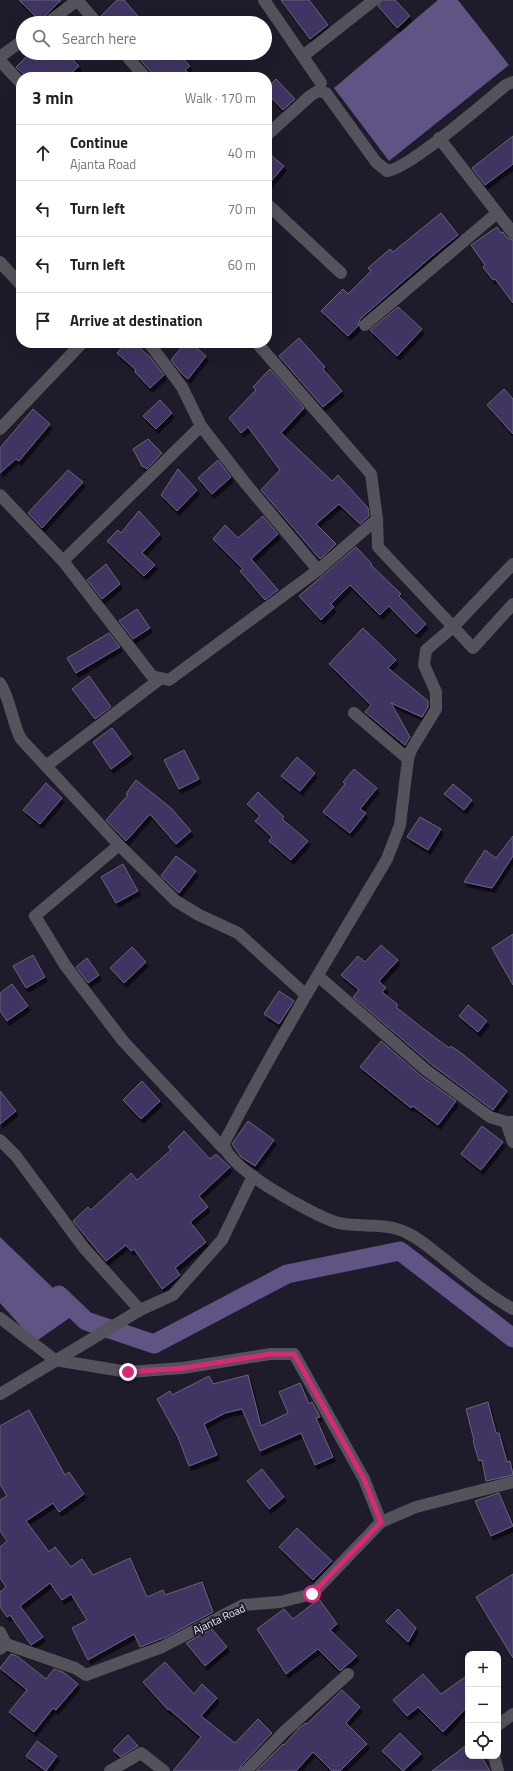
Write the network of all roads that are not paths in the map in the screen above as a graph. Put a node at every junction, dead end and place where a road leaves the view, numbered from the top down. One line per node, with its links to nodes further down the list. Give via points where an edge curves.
1 (78, 0): 4 (street); 5 (street)
2 (264, 0): 7 (street)
3 (374, 0): 7 (street)
4 (56, 16)
5 (92, 16)
6 (16, 45): 8 (street)
7 (303, 56): 14 (street)
8 (0, 57)
9 (130, 60): 11 (street)
10 (0, 61): 12 (street)
11 (141, 72)
12 (16, 78)
13 (513, 82): 16 (street)
14 (321, 83)
15 (272, 130): 16 (street, via 318,91 326,93 376,162 388,171 410,161)
16 (439, 138): 18 (street)
17 (272, 209): 21 (street)
18 (496, 213): 19 (street); 23 (street)
19 (513, 233)
20 (0, 262): 22 (street)
21 (341, 273)
22 (16, 280)
23 (365, 325)
24 (74, 348): 28 (street)
25 (153, 348): 27 (street, via 182,387)
26 (261, 348): 30 (street, via 371,474)
27 (201, 426): 31 (street); 33 (street)
28 (0, 429)
29 (0, 495): 31 (street)
30 (377, 519): 33 (street); 35 (street, via 378,547)
31 (63, 562): 36 (street, via 152,676)
32 (513, 564): 35 (street)
33 (318, 570): 36 (street, via 169,680)
34 (513, 604): 35 (street, via 473,648)
35 (453, 627): 39 (street, via 426,650 424,665 436,692 436,709)
36 (160, 679): 40 (street)
37 (0, 683): 40 (street, via 8,696 14,725 21,739)
38 (354, 713): 39 (street)
39 (408, 759): 42 (street, via 400,825 387,859)
40 (46, 766): 41 (street)
41 (119, 845): 43 (street, via 176,901 238,933); 47 (street, via 35,916 64,965 123,1041)
42 (318, 976): 43 (street); 44 (street, via 426,1070 490,1117)
43 (306, 995): 47 (street, via 239,1113)
44 (509, 1122): 46 (street)
45 (0, 1140): 50 (street, via 16,1156 84,1248)
46 (513, 1142)
47 (223, 1148): 48 (street)
48 (253, 1176): 49 (street, via 312,1212 334,1221 348,1225 389,1227 409,1234); 50 (street, via 222,1240 173,1295)
49 (513, 1309)
50 (140, 1310): 52 (street)
51 (0, 1318): 52 (street)
52 (55, 1360): 53 (street); 55 (street, via 128,1372 183,1368 270,1354 294,1354 364,1479)
53 (0, 1394)
54 (513, 1482): 55 (street, Ajanta Road, via 416,1507)
55 (381, 1522): 57 (street, Ajanta Road, via 312,1594 280,1602 243,1605 162,1647 86,1675 75,1668)
56 (0, 1632): 57 (street)
57 (3, 1647)
58 (348, 1674): 64 (street, via 284,1732)
59 (513, 1714): 60 (street)
60 (501, 1723)
61 (495, 1759): 65 (street)
62 (110, 1771): 63 (street, via 141,1753)
63 (164, 1771)
64 (246, 1771)
65 (498, 1771)

